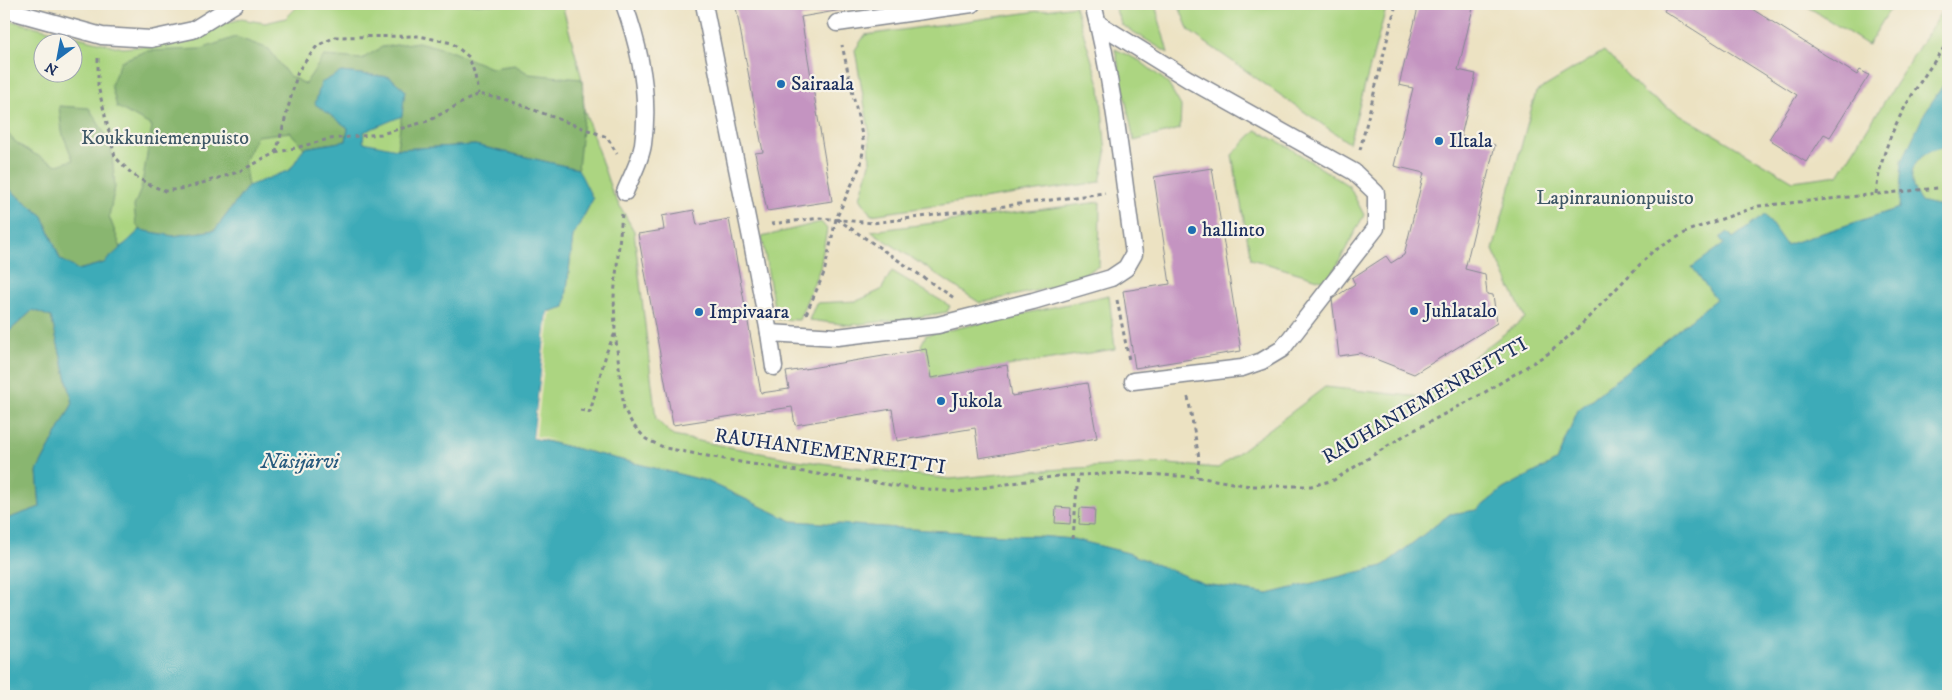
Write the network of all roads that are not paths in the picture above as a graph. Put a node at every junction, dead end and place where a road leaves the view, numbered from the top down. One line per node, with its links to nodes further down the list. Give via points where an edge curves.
1 (235, 4): 6 (lane, via 193,30 152,39 102,36)
2 (624, 4): 9 (lane, via 633,30 645,95 643,146)
3 (704, 4): 10 (lane)
4 (972, 4): 7 (lane)
5 (1094, 4): 8 (lane)
6 (4, 9)
7 (837, 23)
8 (1099, 24): 10 (lane, via 1134,254 1126,268 1113,277 938,326 837,337); 12 (lane, via 1188,79 1354,172 1376,193 1376,228 1282,349 1242,368)
9 (625, 192)
10 (770, 333): 11 (lane)
11 (774, 367)
12 (1133, 380)

